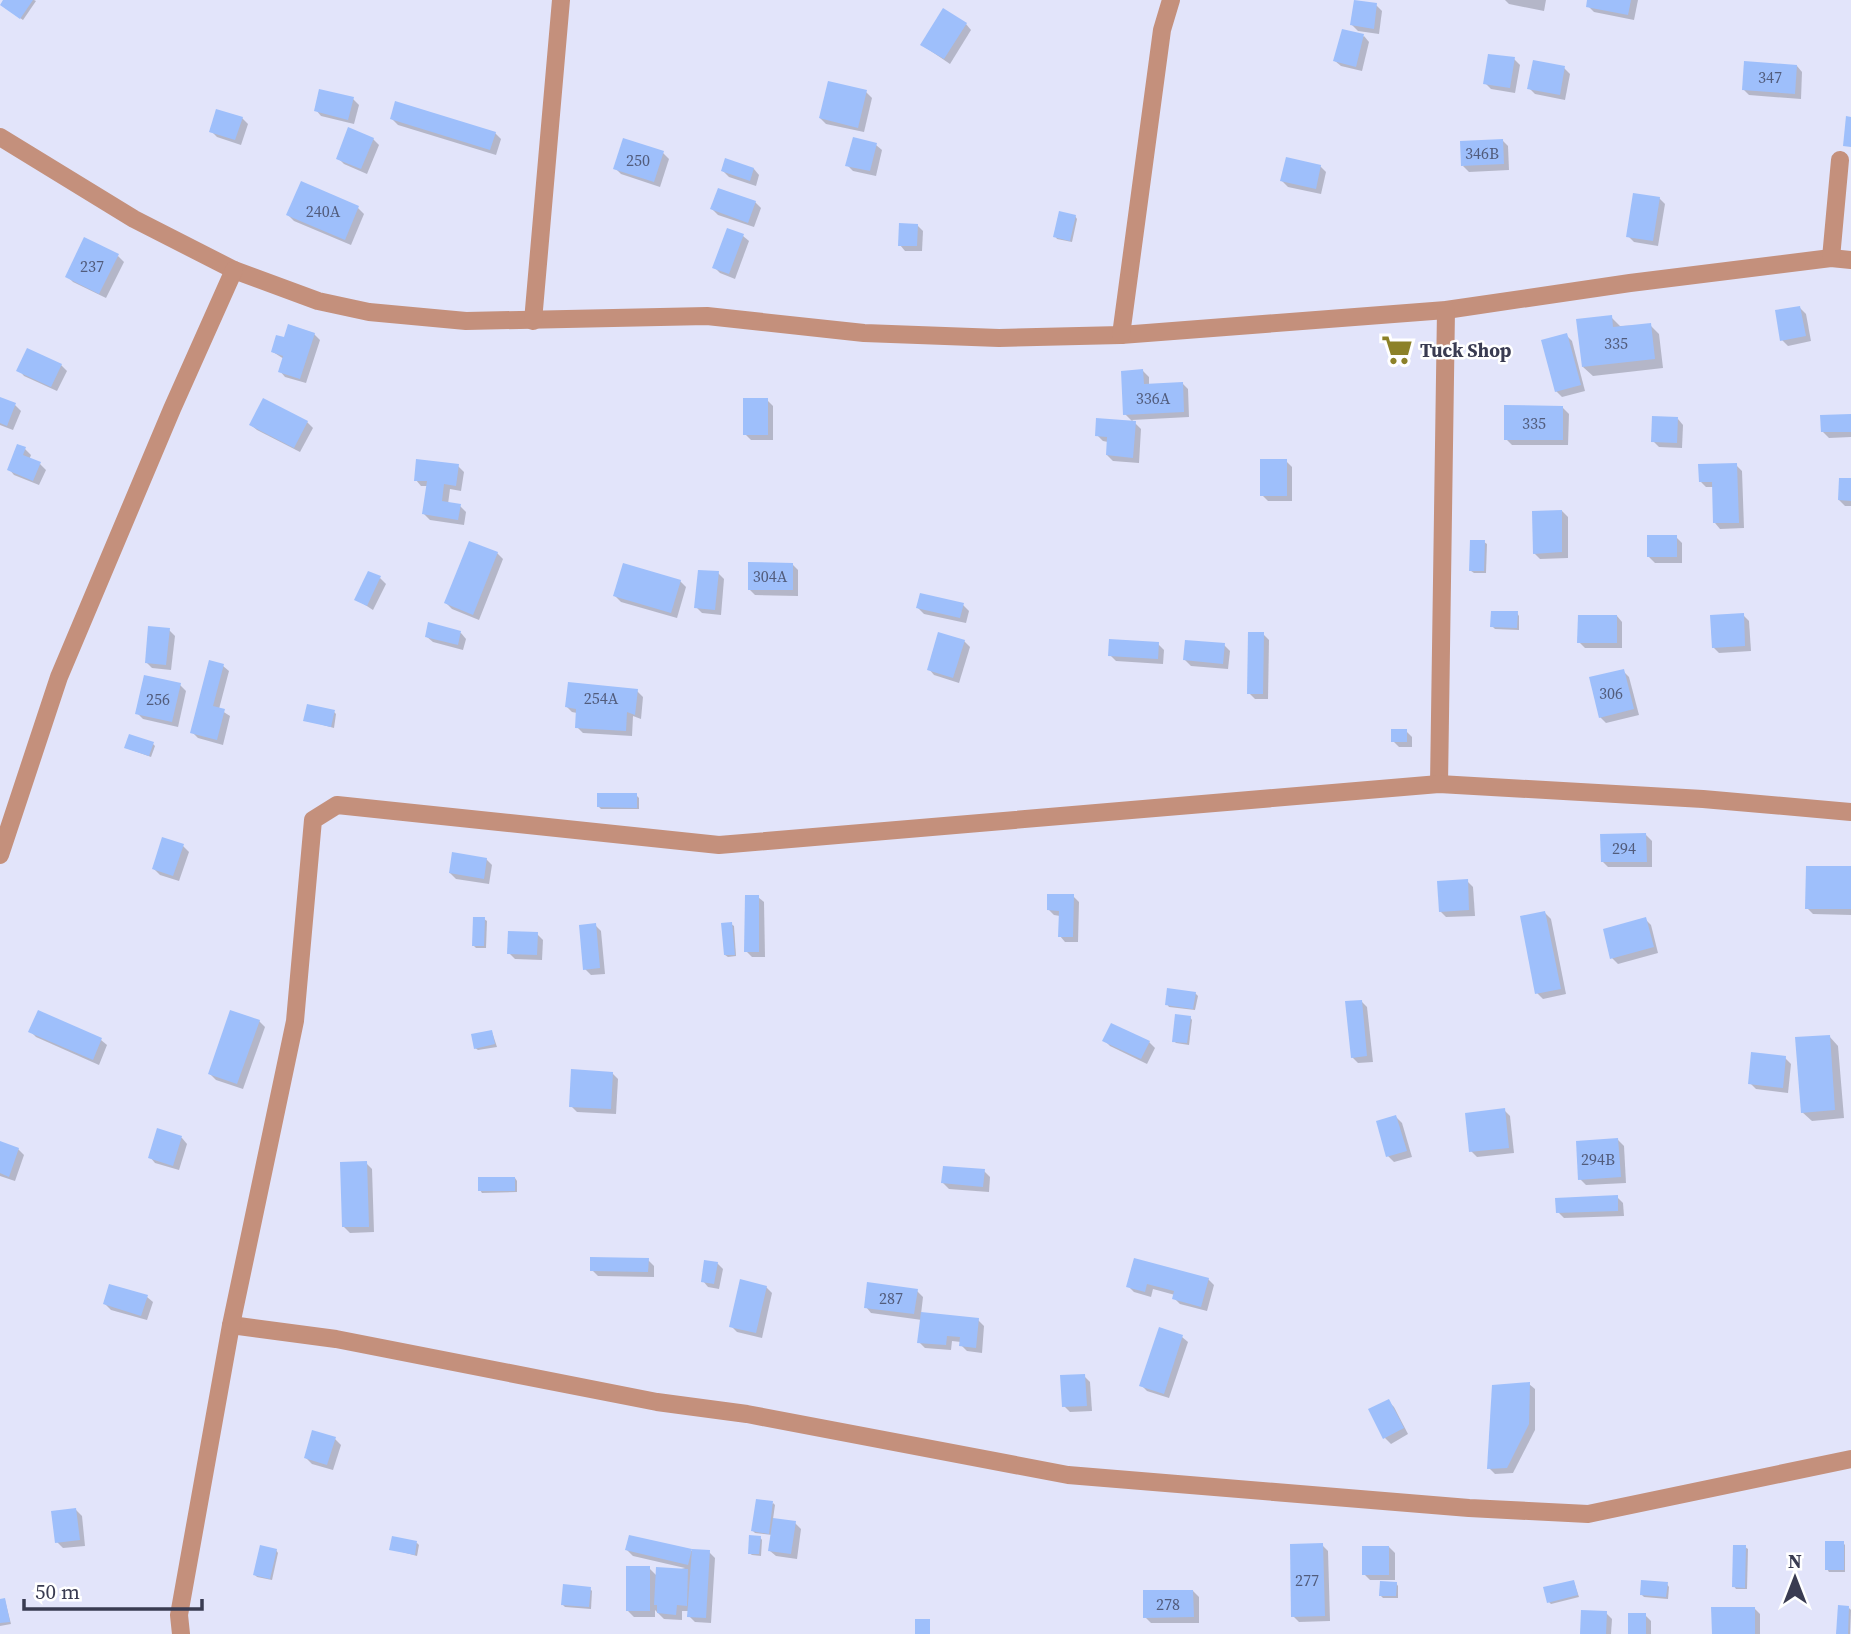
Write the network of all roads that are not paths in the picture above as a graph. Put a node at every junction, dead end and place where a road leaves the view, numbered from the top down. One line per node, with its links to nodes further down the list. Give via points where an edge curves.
1 (561, 0): 9 (street)
2 (1171, 0): 10 (street, via 1162,30)
3 (0, 136): 7 (street, via 134,219)
4 (1840, 160): 5 (street)
5 (1832, 258): 6 (street); 8 (street)
6 (1851, 260)
7 (234, 270): 9 (street, via 318,300 369,312 466,321); 13 (street, via 59,677)
8 (1446, 310): 10 (street); 11 (street)
9 (533, 321): 10 (street, via 708,316 864,333 999,338)
10 (1121, 335)
11 (1440, 783): 12 (street); 14 (street, via 719,845 337,805 313,820 295,1021)
12 (1851, 812)
13 (0, 855)
14 (231, 1325): 15 (street, via 336,1339 1068,1475 1588,1514); 16 (street, via 179,1615)
15 (1851, 1460)
16 (181, 1634)

